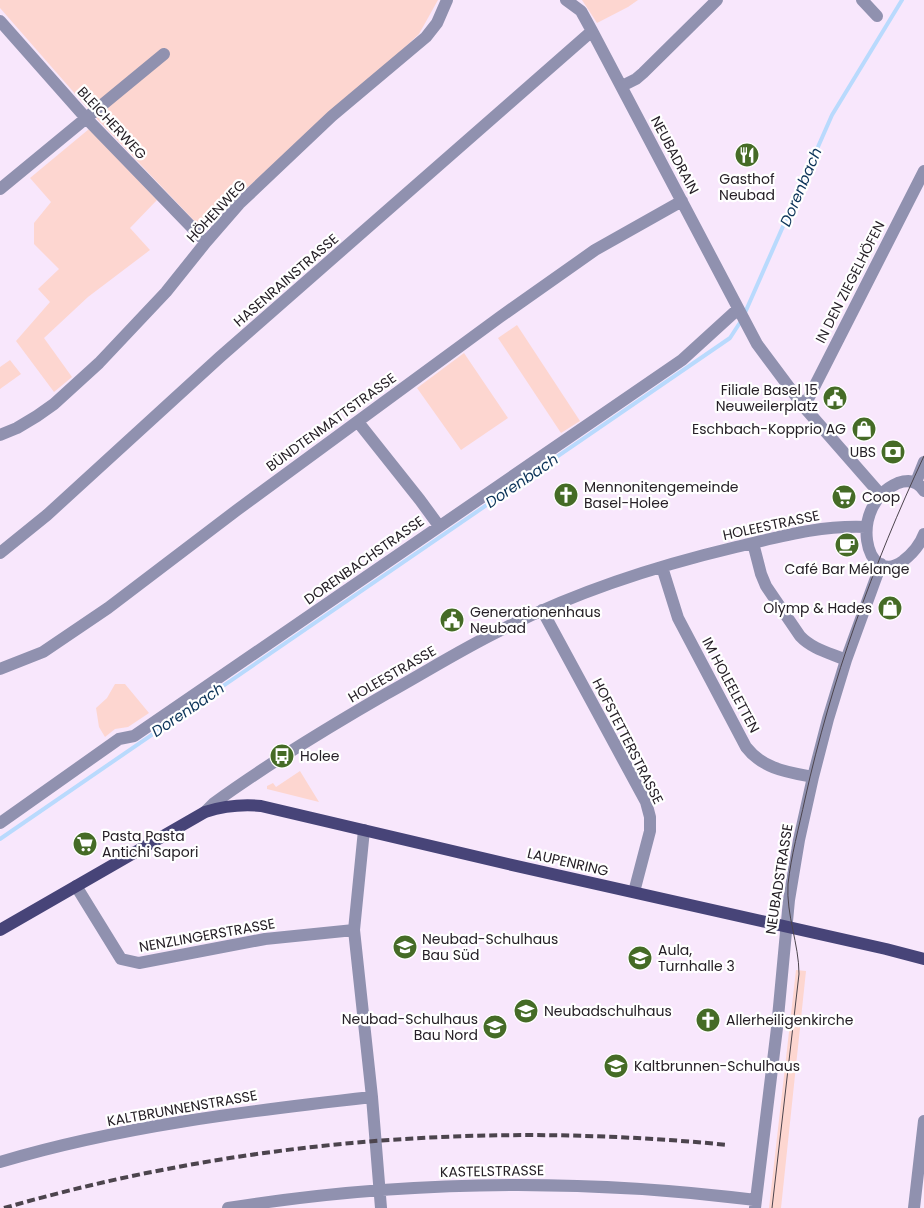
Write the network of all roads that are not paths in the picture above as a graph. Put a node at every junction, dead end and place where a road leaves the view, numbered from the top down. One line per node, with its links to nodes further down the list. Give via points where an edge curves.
1 (447, 0): 14 (street, HÖHENWEG, via 437,24 426,37 332,116 239,204)
2 (566, 0): 7 (street, NEUBADRAIN, via 581,11)
3 (717, 0): 9 (street, via 643,73)
4 (862, 0): 5 (street)
5 (877, 16)
6 (0, 21): 10 (street, BLEICHERWEG)
7 (592, 31): 9 (street, NEUBADRAIN); 27 (street, HASENRAINSTRASSE, via 220,357 47,515)
8 (164, 54): 10 (street)
9 (622, 86): 13 (street, NEUBADRAIN)
10 (85, 117): 12 (street); 14 (street, BLEICHERWEG)
11 (924, 171): 16 (street, IN DEN ZIEGELHÖFEN)
12 (0, 189)
13 (682, 201): 15 (street, NEUBADRAIN); 17 (street, BÜNDTENMATTSTRASSE, via 594,250)
14 (206, 242): 18 (street, HÖHENWEG, via 166,292 99,363 54,404)
15 (738, 309): 16 (street, NEUBADRAIN, via 757,344); 22 (street, DORENBACHSTRASSE, via 682,360)
16 (804, 408): 21 (street)
17 (358, 422): 22 (street); 32 (street, BÜNDTENMATTSTRASSE, via 108,608 43,652)
18 (0, 435)
19 (924, 462): 20 (street)
20 (920, 487): 21 (street, via 900,482)
21 (881, 495): 23 (street, via 872,507)
22 (439, 526): 35 (street, DORENBACHSTRASSE, via 134,736 119,739)
23 (866, 527): 25 (street, HOLEESTRASSE, via 823,528); 28 (street, via 870,551)
24 (924, 534): 26 (street)
25 (753, 543): 29 (street, HOLEESTRASSE); 31 (street, via 766,586 800,636 814,647)
26 (921, 550): 28 (street, via 900,563)
27 (0, 553)
28 (881, 564): 31 (street, NEUBADSTRASSE)
29 (662, 567): 30 (street, HOLEESTRASSE); 33 (street, IM HOLEELETTEN, via 678,618 746,747 769,767)
30 (542, 610): 34 (street, HOLEESTRASSE, via 439,664 290,752); 38 (street, HOFSTETTERSTRASSE, via 646,802 650,831)
31 (846, 660): 33 (street, NEUBADSTRASSE)
32 (0, 669)
33 (813, 777): 39 (street, NEUBADSTRASSE, via 799,840)
34 (205, 812): 36 (main road, LAUPENRING, via 232,805 261,806); 37 (main road, HOLEESTRASSE)
35 (0, 823)
36 (364, 830): 38 (main road, LAUPENRING); 41 (street)
37 (76, 886): 40 (main road, HOLEESTRASSE); 41 (street, NENZLINGERSTRASSE, via 121,959 126,961 139,963 265,939)
38 (634, 892): 39 (main road, LAUPENRING)
39 (786, 927): 42 (main road, LAUPENRING); 47 (street, NEUBADSTRASSE)
40 (0, 930)
41 (354, 930): 43 (street)
42 (924, 959)
43 (372, 1098): 45 (street, KALTBRUNNENSTRASSE, via 251,1110 176,1122); 46 (street)
44 (924, 1121): 50 (street)
45 (0, 1162)
46 (380, 1190): 47 (street, KASTELSTRASSE, via 564,1185 679,1191); 48 (street, KASTELSTRASSE); 49 (street)
47 (755, 1204)
48 (228, 1208)
49 (381, 1208)
50 (914, 1208)

